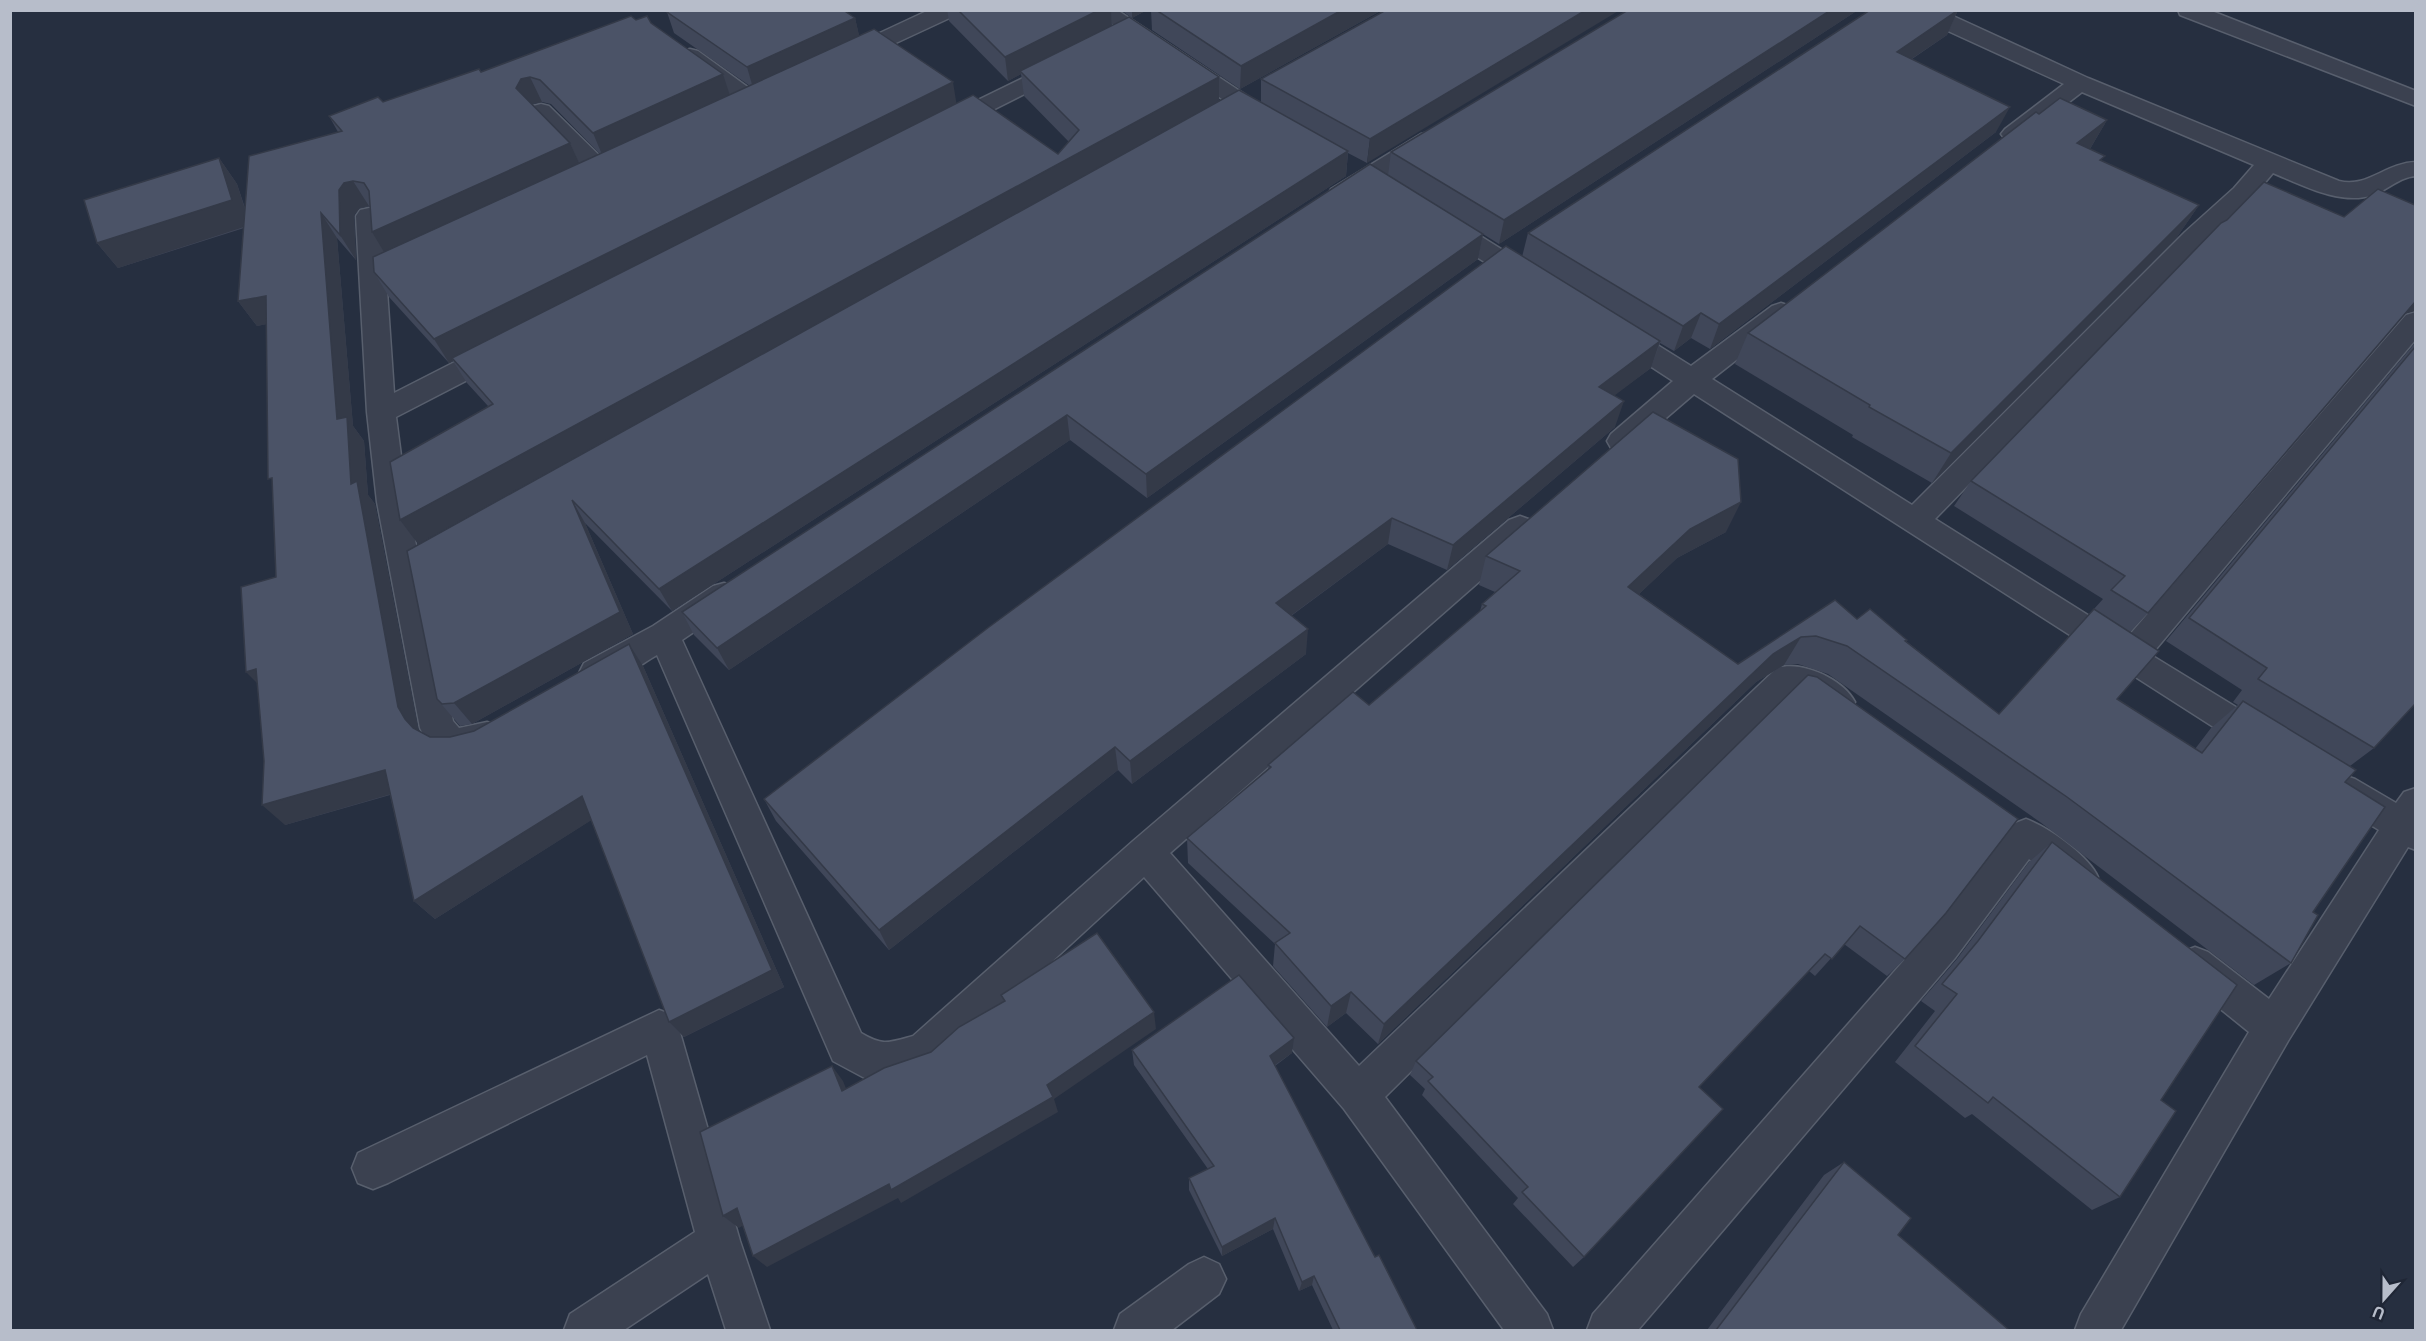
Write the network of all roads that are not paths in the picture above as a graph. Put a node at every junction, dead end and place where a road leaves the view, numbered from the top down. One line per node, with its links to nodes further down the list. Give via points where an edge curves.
1 (948, 10): 7 (street)
2 (1102, 10): 13 (street, via 1240,103)
3 (1921, 10): 8 (street)
4 (2188, 10): 9 (street)
5 (669, 41): 11 (street, via 762,96)
6 (1079, 57): 14 (street)
7 (824, 68)
8 (2080, 83): 15 (street); 18 (street)
9 (2415, 99)
10 (541, 111): 20 (street)
11 (730, 111)
12 (1448, 127): 22 (street)
13 (1289, 131)
14 (931, 133)
15 (1986, 155)
16 (622, 160): 20 (street)
17 (1338, 160): 22 (street)
18 (2269, 163): 19 (street, via 2345,190 2362,191 2388,176); 35 (street)
19 (2415, 169)
20 (600, 171): 21 (street)
21 (578, 180)
22 (1377, 183): 24 (street)
23 (1418, 208): 27 (street)
24 (1317, 209)
25 (369, 216): 32 (street, via 383,271)
26 (1806, 292): 31 (street)
27 (1557, 295)
28 (1596, 319): 31 (street)
29 (2415, 321): 38 (street)
30 (518, 342): 32 (street)
31 (1693, 378): 33 (street); 35 (street)
32 (381, 412): 41 (street, via 392,502 414,562 438,728 452,743 479,740)
33 (1595, 464)
34 (1541, 510): 45 (street)
35 (1916, 520): 38 (street)
36 (744, 582): 37 (street)
37 (664, 635): 39 (street); 45 (street, via 755,806 847,1047 874,1063 924,1052)
38 (2129, 658): 42 (street)
39 (572, 688)
40 (1863, 720): 49 (street, via 1815,686 1789,678)
41 (510, 723)
42 (2290, 758)
43 (2320, 776): 44 (street)
44 (2411, 821): 48 (street)
45 (1146, 852): 49 (street)
46 (2109, 899): 57 (street, via 2012,825 1986,884 1942,945)
47 (2164, 941): 48 (street)
48 (2274, 1027): 58 (street)
49 (1358, 1095): 56 (street)
50 (373, 1168): 51 (street, via 659,1029)
51 (720, 1241): 53 (street); 54 (street)
52 (1204, 1279): 55 (street)
53 (586, 1330)
54 (748, 1330)
55 (1136, 1330)
56 (1531, 1330)
57 (1609, 1330)
58 (2097, 1330)

